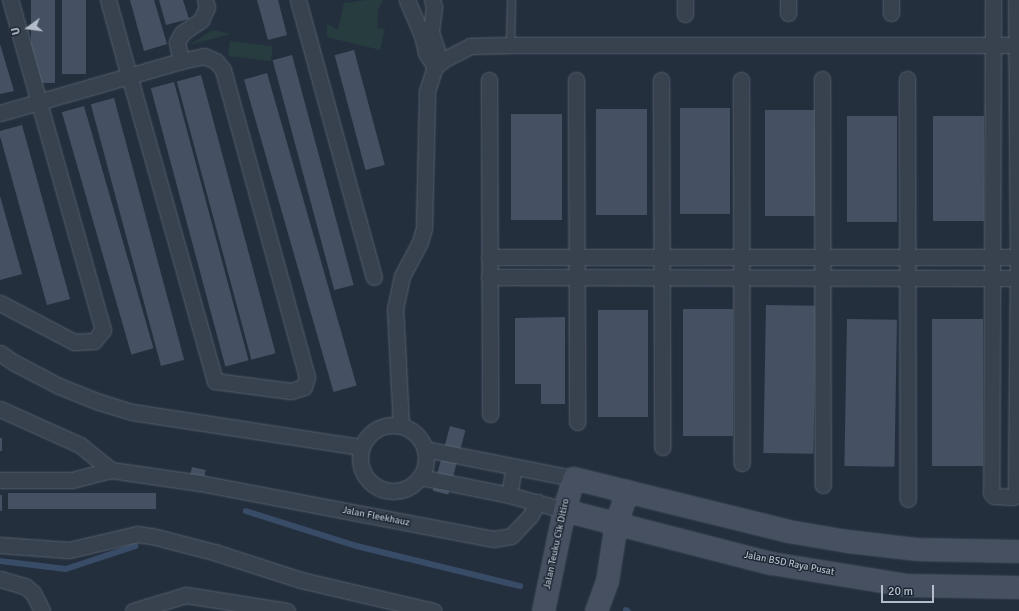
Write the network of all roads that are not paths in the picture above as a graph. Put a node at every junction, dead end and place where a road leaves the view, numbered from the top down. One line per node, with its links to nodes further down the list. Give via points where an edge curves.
1 (10, 0): 22 (street)
2 (108, 0): 15 (street)
3 (205, 0): 13 (street, via 207,7 201,20 182,33 177,42)
4 (298, 0): 32 (street)
5 (511, 0): 10 (lane)
6 (993, 0): 11 (street)
7 (1016, 0): 12 (street)
8 (433, 4): 9 (street); 14 (street, via 431,32)
9 (409, 6): 14 (street, via 422,35 426,53)
10 (510, 45): 11 (street); 14 (street, via 470,46)
11 (993, 45): 12 (street); 30 (street)
12 (1017, 45): 31 (street)
13 (181, 61): 15 (street); 15 (street, via 204,56 216,61 224,70 307,377 304,387 291,391 215,382)
14 (439, 64): 46 (street, via 427,91 424,228 420,242 402,276 395,309 398,391)
15 (129, 76): 22 (street)
16 (822, 79): 28 (street)
17 (907, 79): 29 (street)
18 (489, 80): 25 (street)
19 (576, 80): 26 (street)
20 (660, 80): 27 (street)
21 (741, 80): 24 (street)
22 (39, 102): 23 (street); 41 (street, via 103,330 94,341 74,342)
23 (0, 113)
24 (742, 256): 27 (street); 28 (street); 36 (street)
25 (489, 257): 26 (street); 33 (street)
26 (576, 257): 27 (street); 34 (street)
27 (661, 257): 35 (street)
28 (822, 257): 29 (street); 37 (street)
29 (907, 257): 30 (street); 38 (street)
30 (993, 257): 31 (street); 39 (street)
31 (1018, 257): 40 (street)
32 (374, 277)
33 (489, 277): 34 (street); 44 (street)
34 (576, 278): 35 (street); 45 (street)
35 (661, 278): 36 (street); 48 (street)
36 (742, 278): 37 (street); 50 (street)
37 (822, 278): 38 (street); 56 (street)
38 (907, 278): 39 (street); 59 (street)
39 (993, 279): 40 (street); 40 (street, via 991,493 994,496 1013,497 1016,492)
40 (1018, 279)
41 (0, 303)
42 (0, 353): 47 (street, via 59,386 132,412)
43 (0, 409): 52 (street, via 80,445)
44 (490, 414)
45 (577, 422)
46 (396, 425): 47 (street, via 375,431); 49 (street, via 413,432)
47 (361, 447): 53 (street, via 362,467 366,477 383,489 403,489)
48 (662, 447)
49 (425, 449): 51 (street); 53 (street, via 425,464)
50 (742, 463)
51 (514, 467): 54 (street); 58 (street)
52 (112, 470): 55 (street, via 72,480); 60 (street, Jalan Fleekhauz, via 200,483 493,539 511,536 530,516)
53 (420, 477): 58 (street)
54 (573, 478): 57 (main road); 61 (main road, Jalan Teuku Cik Ditiro)
55 (0, 480)
56 (823, 485)
57 (627, 491): 62 (main road); 64 (main road, via 788,531 848,541 916,549)
58 (509, 494): 60 (street)
59 (908, 499)
60 (538, 502): 61 (street)
61 (564, 510): 62 (main road, Jalan BSD Raya Pusat); 72 (main road, Jalan Teuku Cik Ditiro)
62 (616, 523): 66 (main road, Jalan BSD Raya Pusat, via 771,563 907,585); 73 (main road, via 607,581)
63 (0, 545): 71 (street, via 69,550 137,534 147,535 214,552 301,580)
64 (1019, 552)
65 (0, 579): 68 (street, via 26,586)
66 (1019, 587)
67 (157, 607): 69 (street); 70 (street, via 186,595)
68 (41, 610)
69 (133, 611)
70 (281, 611)
71 (433, 611)
72 (543, 611)
73 (596, 611)

